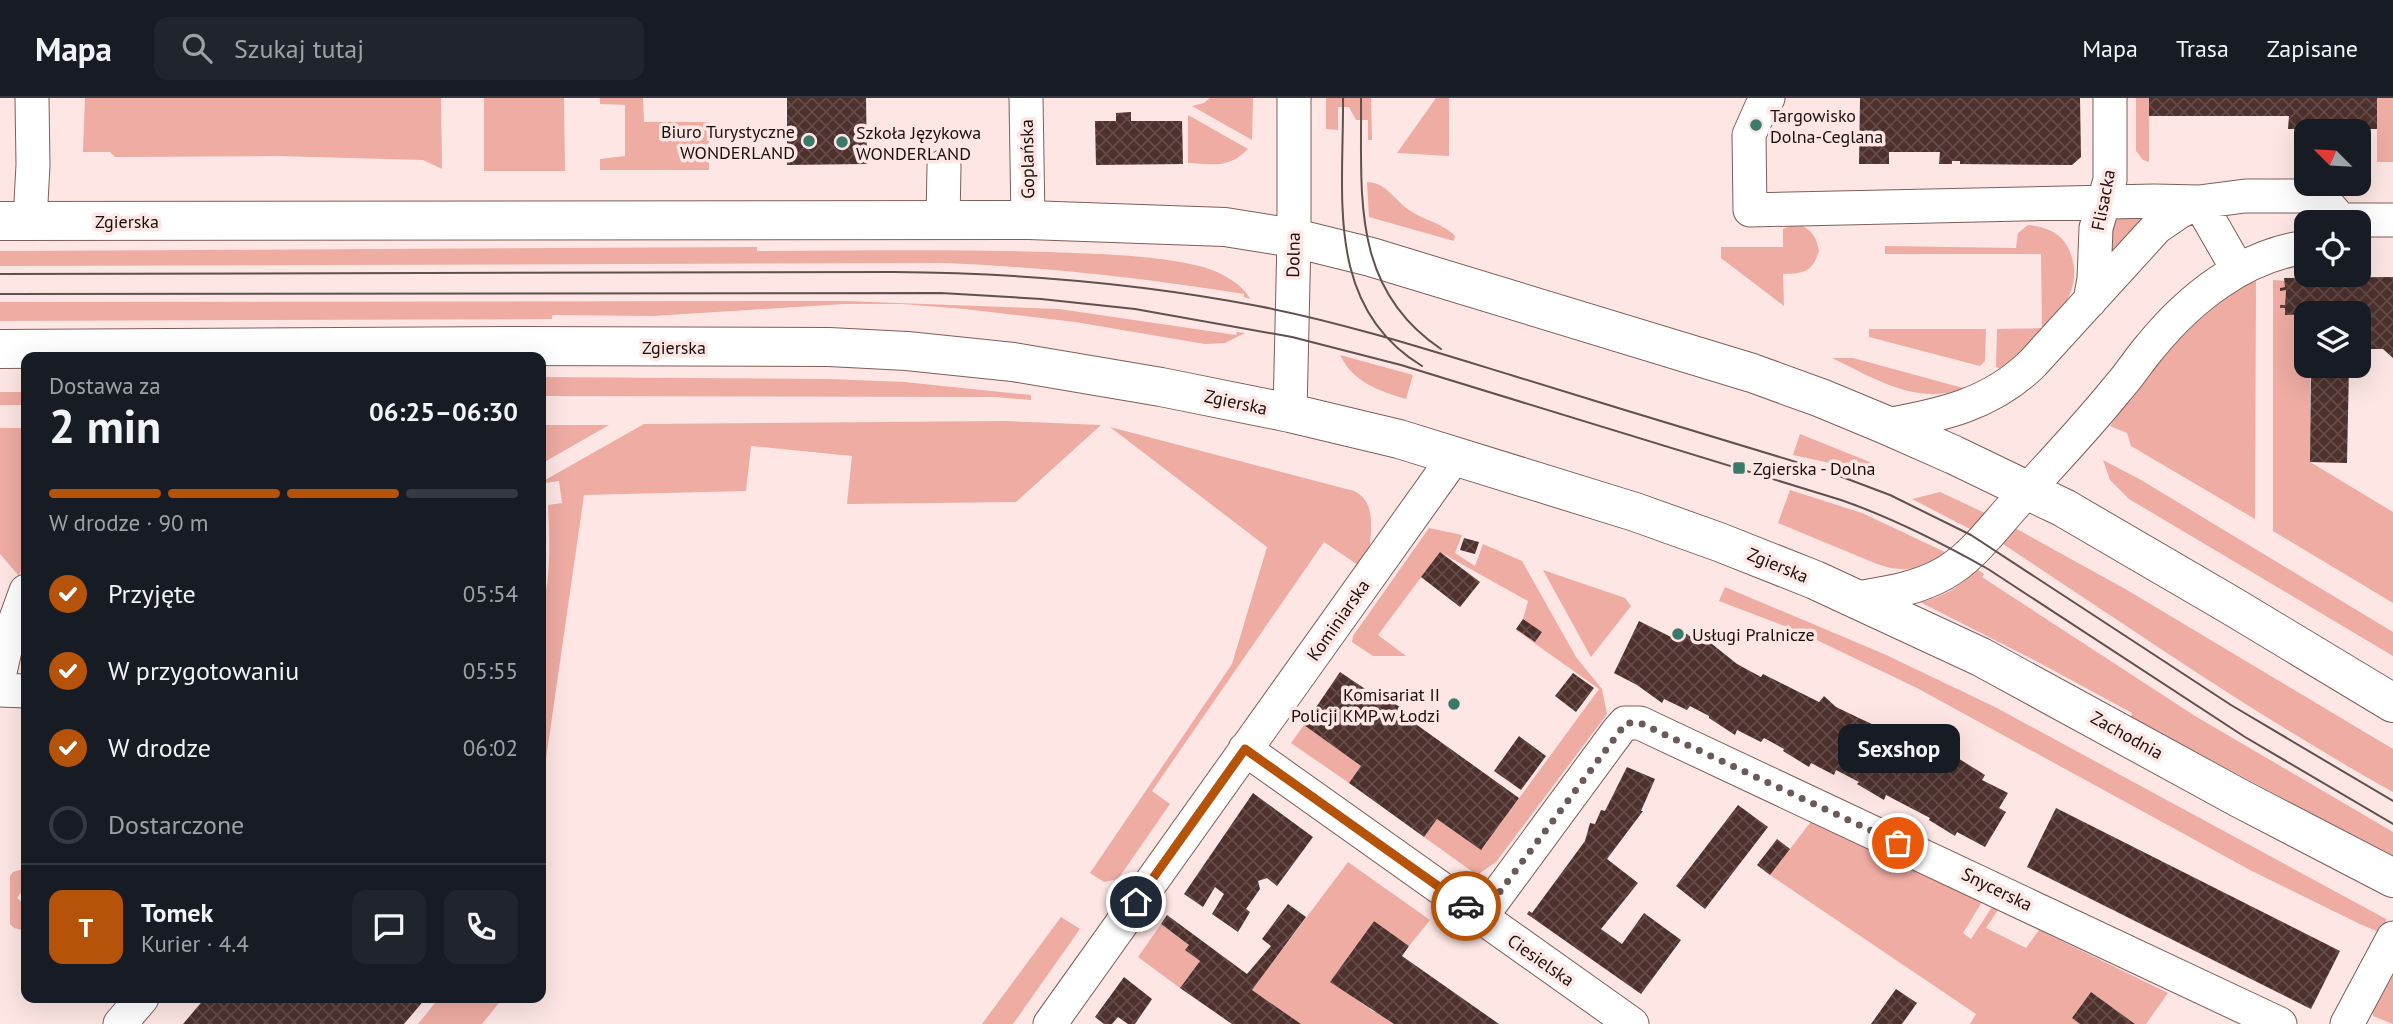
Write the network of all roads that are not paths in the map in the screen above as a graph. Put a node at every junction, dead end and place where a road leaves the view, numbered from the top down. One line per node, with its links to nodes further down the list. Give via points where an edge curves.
1 (32, 98): 14 (street, via 33,165)
2 (1026, 98): 11 (street, Goplańska)
3 (1294, 98): 15 (street, Dolna)
4 (1768, 98): 7 (street, via 1749,135 1750,210)
5 (2110, 98): 7 (street, Flisacka, via 2110,173)
6 (944, 166): 10 (street)
7 (2102, 202): 8 (street); 18 (street, Flisacka)
8 (2199, 202): 9 (street, via 2245,196 2320,196); 17 (street); 18 (street, via 2157,227)
9 (2331, 210)
10 (943, 219): 11 (main road, Zgierska); 14 (main road, Zgierska)
11 (1028, 220): 15 (main road, Zgierska, via 1225,227)
12 (2371, 220): 13 (street)
13 (2393, 220)
14 (15, 221)
15 (1294, 238): 23 (street, Dolna); 24 (main road, Zgierska, via 1371,257 1752,373)
16 (2294, 249): 17 (street)
17 (2238, 270): 26 (street, via 2173,321)
18 (2090, 300): 24 (street, via 2033,363 2002,389 1966,406)
19 (0, 349): 21 (main road, Zgierska)
20 (509, 351): 22 (main road, Zgierska); 23 (main road, Zgierska, via 829,347 959,356 1077,371)
21 (46, 352)
22 (286, 352)
23 (1290, 413): 25 (main road, Zgierska)
24 (1886, 425): 26 (main road)
25 (1455, 456): 27 (main road, Zgierska, via 1707,537); 33 (street, Kominiarska)
26 (2027, 490): 27 (street, via 1945,573 1906,589); 32 (main road, via 2132,547)
27 (1857, 598): 34 (main road, Zachodnia, via 1981,657)
28 (21, 605): 29 (street)
29 (0, 672)
30 (0, 690): 31 (street)
31 (21, 691)
32 (2393, 703)
33 (1245, 749): 35 (street, Ciesielska); 39 (street, Kominiarska)
34 (2393, 878)
35 (1481, 917): 40 (street, Ciesielska); 41 (street, Snycerska, via 1618,731 1626,723 1640,723)
36 (2393, 938): 42 (street)
37 (138, 1003): 38 (street)
38 (120, 1024)
39 (1050, 1024)
40 (1632, 1024)
41 (2280, 1024)
42 (2347, 1024)

